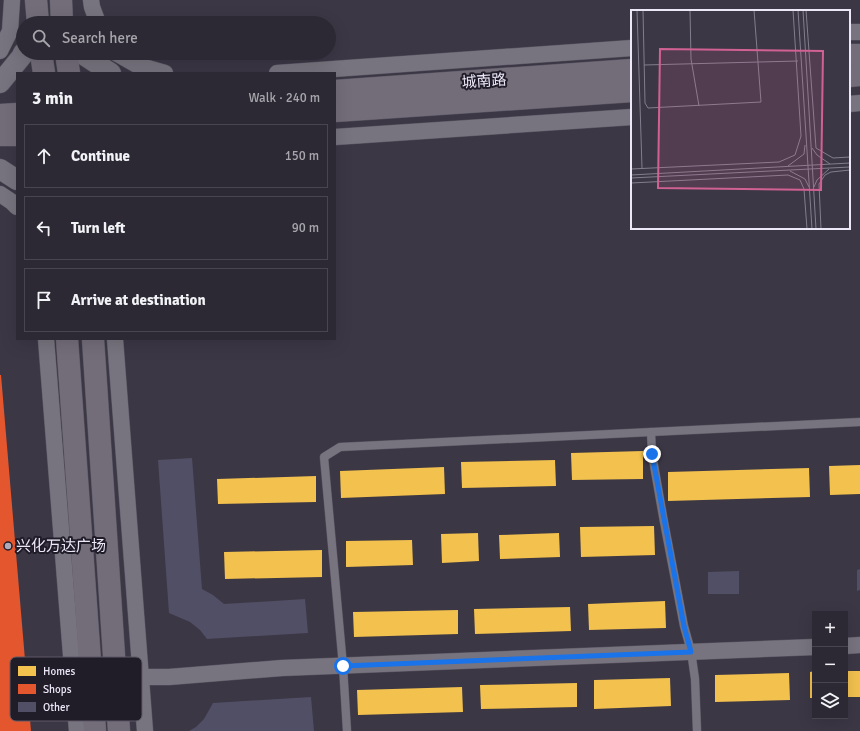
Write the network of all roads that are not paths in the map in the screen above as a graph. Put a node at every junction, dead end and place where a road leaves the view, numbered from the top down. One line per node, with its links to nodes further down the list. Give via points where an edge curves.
1 (12, 0): 5 (street, via 10,32)
2 (91, 0): 3 (street)
3 (95, 16)
4 (631, 48): 16 (street)
5 (0, 51)
6 (19, 60): 19 (street)
7 (42, 60): 12 (main road)
8 (67, 60): 13 (main road)
9 (90, 60): 14 (street)
10 (128, 60): 15 (street)
11 (631, 70): 20 (main road, 城南路)
12 (44, 72)
13 (69, 72)
14 (109, 72)
15 (162, 72)
16 (291, 72)
17 (860, 75): 18 (main road)
18 (850, 76)
19 (0, 83)
20 (336, 91)
21 (631, 91): 24 (main road, 城南路)
22 (860, 103): 23 (street)
23 (850, 104)
24 (336, 111)
25 (16, 114): 26 (main road)
26 (0, 115)
27 (631, 117): 30 (street)
28 (0, 135): 29 (main road)
29 (16, 135)
30 (336, 137)
31 (0, 169): 32 (street)
32 (16, 179)
33 (0, 194): 34 (street)
34 (16, 207)
35 (46, 340): 45 (street)
36 (67, 340): 46 (main road)
37 (93, 340): 47 (main road)
38 (115, 340): 48 (street)
39 (860, 422): 40 (lane)
40 (651, 432): 44 (lane, via 662,515); 49 (lane, via 340,446 324,457)
41 (860, 645): 42 (street)
42 (848, 646)
43 (812, 647): 44 (street)
44 (691, 652): 49 (street); 60 (lane)
45 (70, 657)
46 (90, 657)
47 (114, 657)
48 (139, 657)
49 (343, 666): 50 (street); 59 (lane)
50 (142, 677)
51 (142, 699): 58 (street)
52 (75, 721): 55 (street)
53 (94, 721): 56 (main road)
54 (118, 721): 57 (main road)
55 (76, 731)
56 (95, 731)
57 (119, 731)
58 (145, 731)
59 (347, 731)
60 (697, 731)

